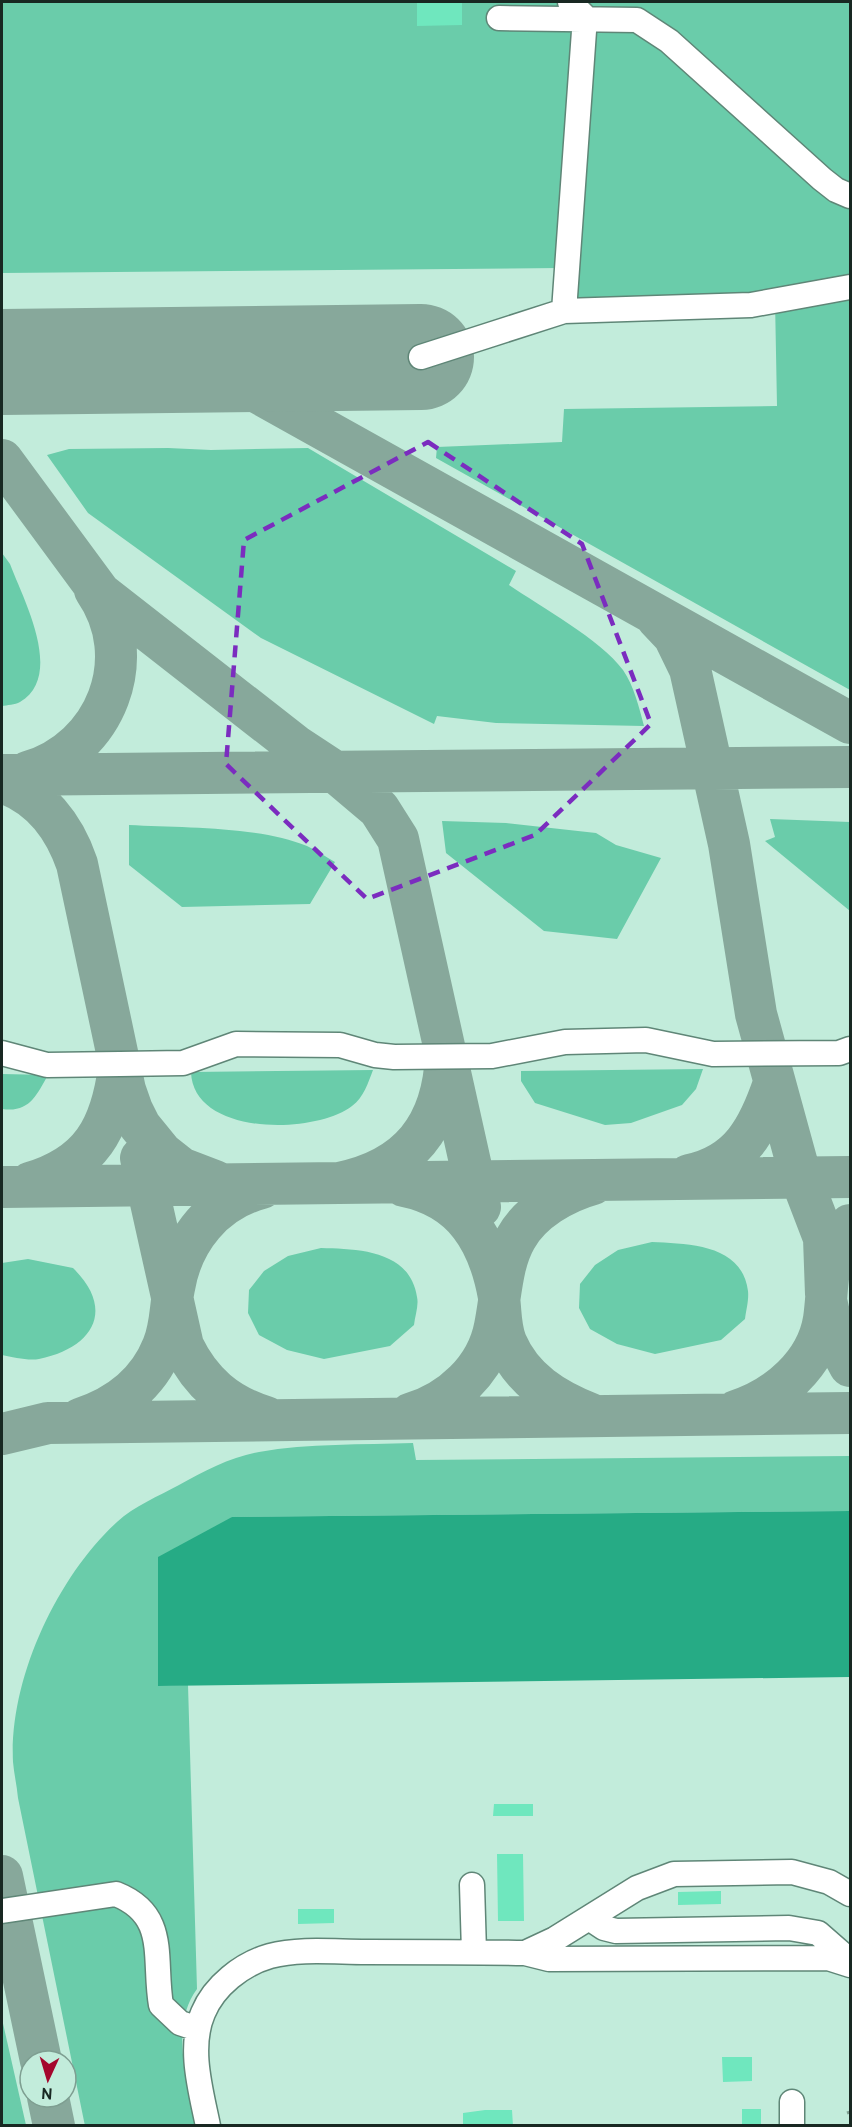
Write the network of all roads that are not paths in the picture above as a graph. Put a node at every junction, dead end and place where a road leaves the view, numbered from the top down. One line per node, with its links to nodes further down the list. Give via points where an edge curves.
1 (578, 9): 2 (lane); 3 (lane, via 637,20 654,29 822,179); 5 (lane)
2 (499, 18)
3 (850, 196)
4 (850, 287): 5 (lane, via 751,305)
5 (564, 311): 6 (lane)
6 (421, 357)
7 (850, 1049): 8 (lane, via 838,1053 713,1054 646,1040 565,1042 492,1056 394,1057 375,1056 340,1045 236,1044 183,1063 47,1065)
8 (2, 1053)
9 (472, 1885): 13 (lane)
10 (850, 1894): 12 (lane, via 829,1881 792,1872 674,1874 637,1888)
11 (2, 1911): 16 (lane, via 116,1894 130,1900 145,1911 152,1928 161,2005 180,2023)
12 (589, 1918): 14 (lane); 15 (lane, via 616,1931 789,1928 818,1933)
13 (474, 1952): 14 (lane); 16 (lane, via 333,1952 269,1957 223,1983 202,2014)
14 (525, 1953): 15 (lane, via 549,1959 828,1958)
15 (850, 1963)
16 (198, 2029): 17 (lane, via 197,2072)
17 (208, 2126)

